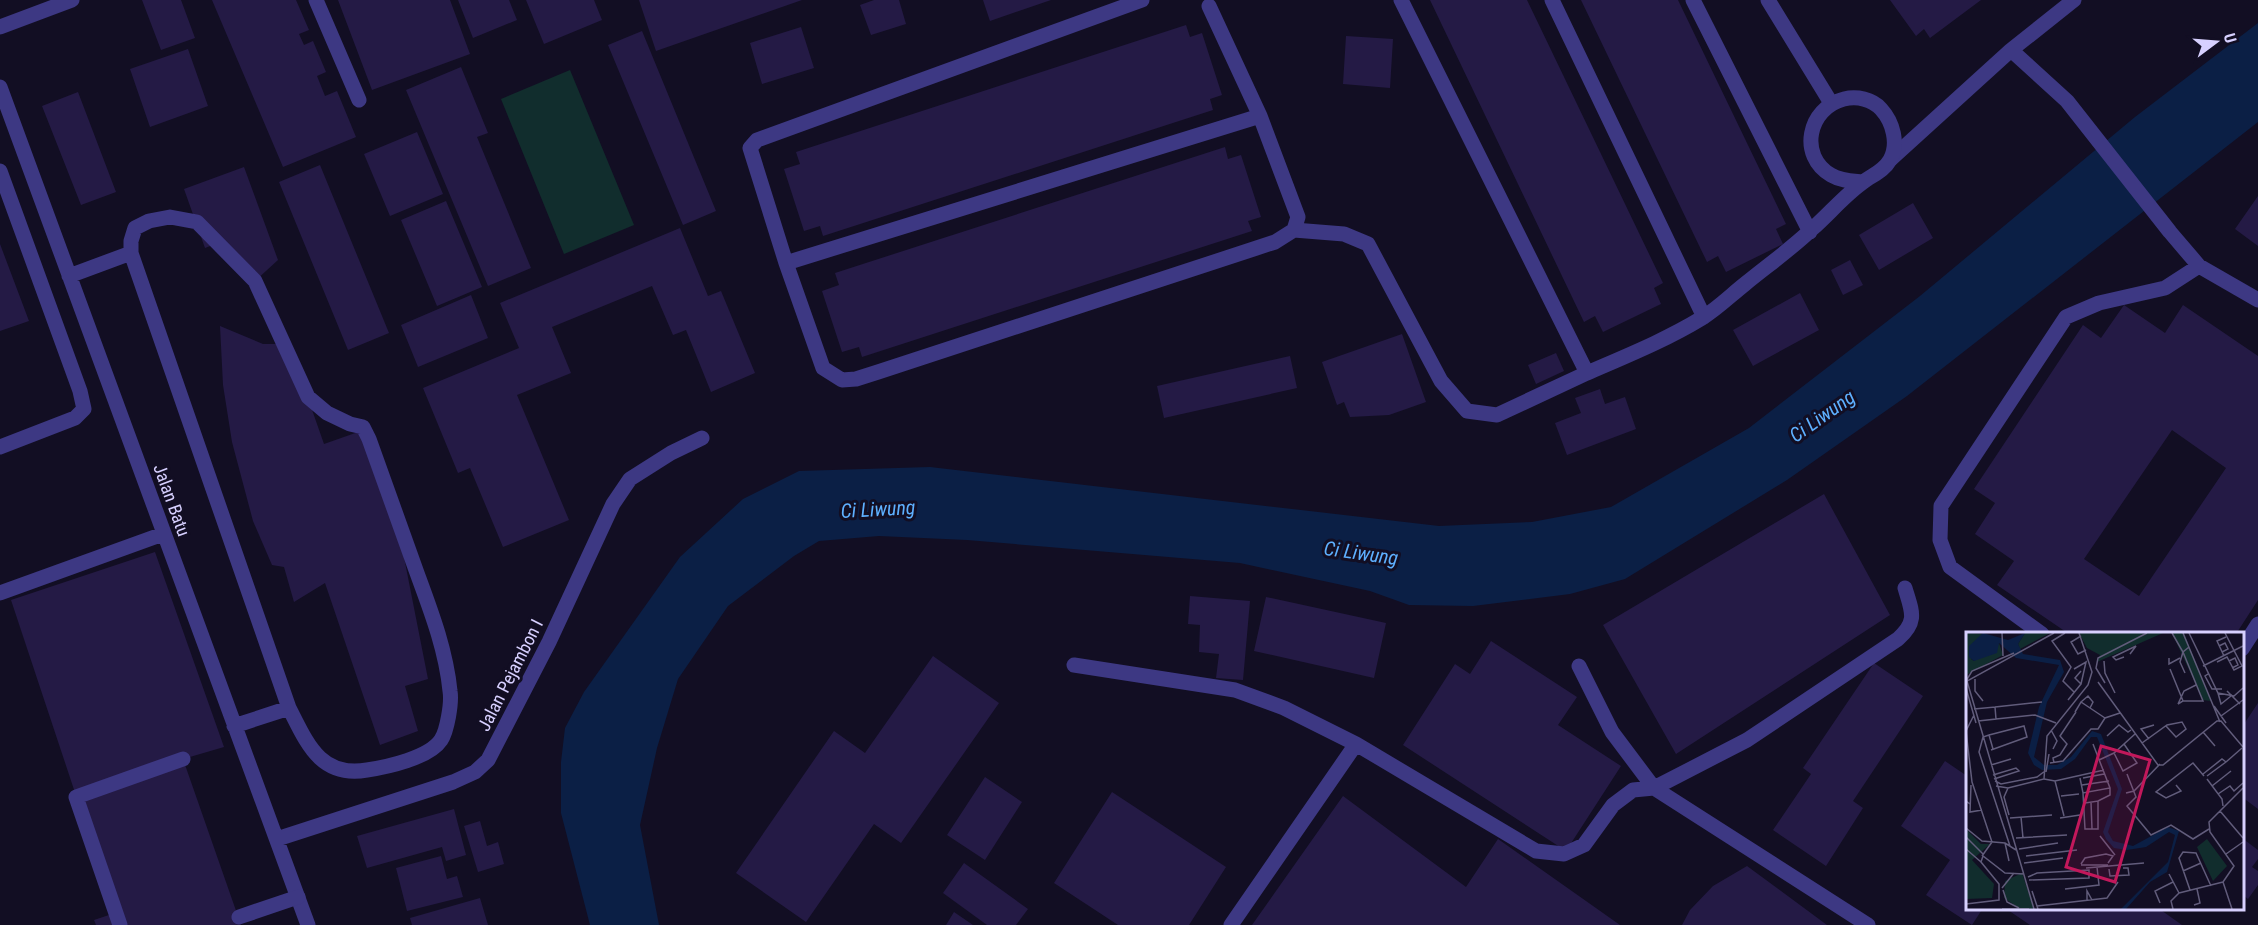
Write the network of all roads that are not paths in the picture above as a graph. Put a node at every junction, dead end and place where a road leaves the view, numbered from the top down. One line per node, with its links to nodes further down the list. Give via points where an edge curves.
1 (72, 0): 10 (street)
2 (315, 0): 13 (street)
3 (1142, 0): 22 (street, via 757,140 750,148)
4 (1401, 0): 27 (street)
5 (1552, 0): 26 (street)
6 (1693, 0): 20 (street)
7 (1768, 0): 14 (street)
8 (2074, 0): 11 (street)
9 (1210, 2): 15 (street)
10 (0, 27)
11 (2011, 50): 16 (street); 23 (street, via 2067,101)
12 (0, 87): 24 (street, Jalan Batu)
13 (359, 100)
14 (1831, 103): 16 (street, via 1860,98 1882,110 1892,125 1895,142); 18 (street, via 1818,115 1812,128 1814,156 1832,176)
15 (1260, 116): 19 (street, via 1298,217); 22 (street)
16 (1891, 159): 18 (street, via 1881,171)
17 (0, 171): 29 (street, via 84,409 75,418)
18 (1862, 182): 20 (street)
19 (1294, 230): 22 (street, via 1263,246 878,372 842,380 823,368); 27 (street, via 1344,234 1368,244 1441,381 1467,411 1497,415)
20 (1810, 232): 26 (street)
21 (131, 253): 24 (street); 38 (street); 38 (street, via 135,228 149,221 170,217 197,222 255,280 308,397 327,412 363,428 369,439 437,629 451,692 442,740 427,754 366,770 341,771 322,761 309,746)
22 (786, 263)
23 (2199, 266): 25 (street); 34 (street, via 2165,288 2099,303 2066,317 1941,506 1940,540 1950,567)
24 (69, 276): 30 (street, Jalan Batu)
25 (2258, 300)
26 (1704, 317): 27 (street)
27 (1587, 373)
28 (702, 438): 43 (street, Jalan Pejambon I, via 630,479 613,504 549,642 488,760 475,772 453,782)
29 (0, 447)
30 (163, 534): 32 (street); 39 (street, Jalan Batu)
31 (1905, 588): 42 (street, via 1912,611 1911,624 1898,639 1747,740)
32 (0, 593)
33 (2258, 624): 35 (street)
34 (2039, 632)
35 (2243, 646)
36 (1074, 665): 40 (street, via 1235,690 1284,708)
37 (1579, 666): 42 (street, via 1612,732)
38 (289, 708): 39 (street)
39 (234, 726): 43 (street, Jalan Batu)
40 (1356, 744): 42 (street, via 1536,851 1564,854 1584,844 1613,805 1633,790); 48 (street)
41 (183, 759): 46 (street, via 76,797)
42 (1654, 788): 49 (street)
43 (277, 839): 44 (street, Jalan Batu)
44 (298, 897): 45 (street); 47 (street, Jalan Batu)
45 (239, 917)
46 (120, 925)
47 (308, 925)
48 (1231, 925)
49 (1868, 925)

